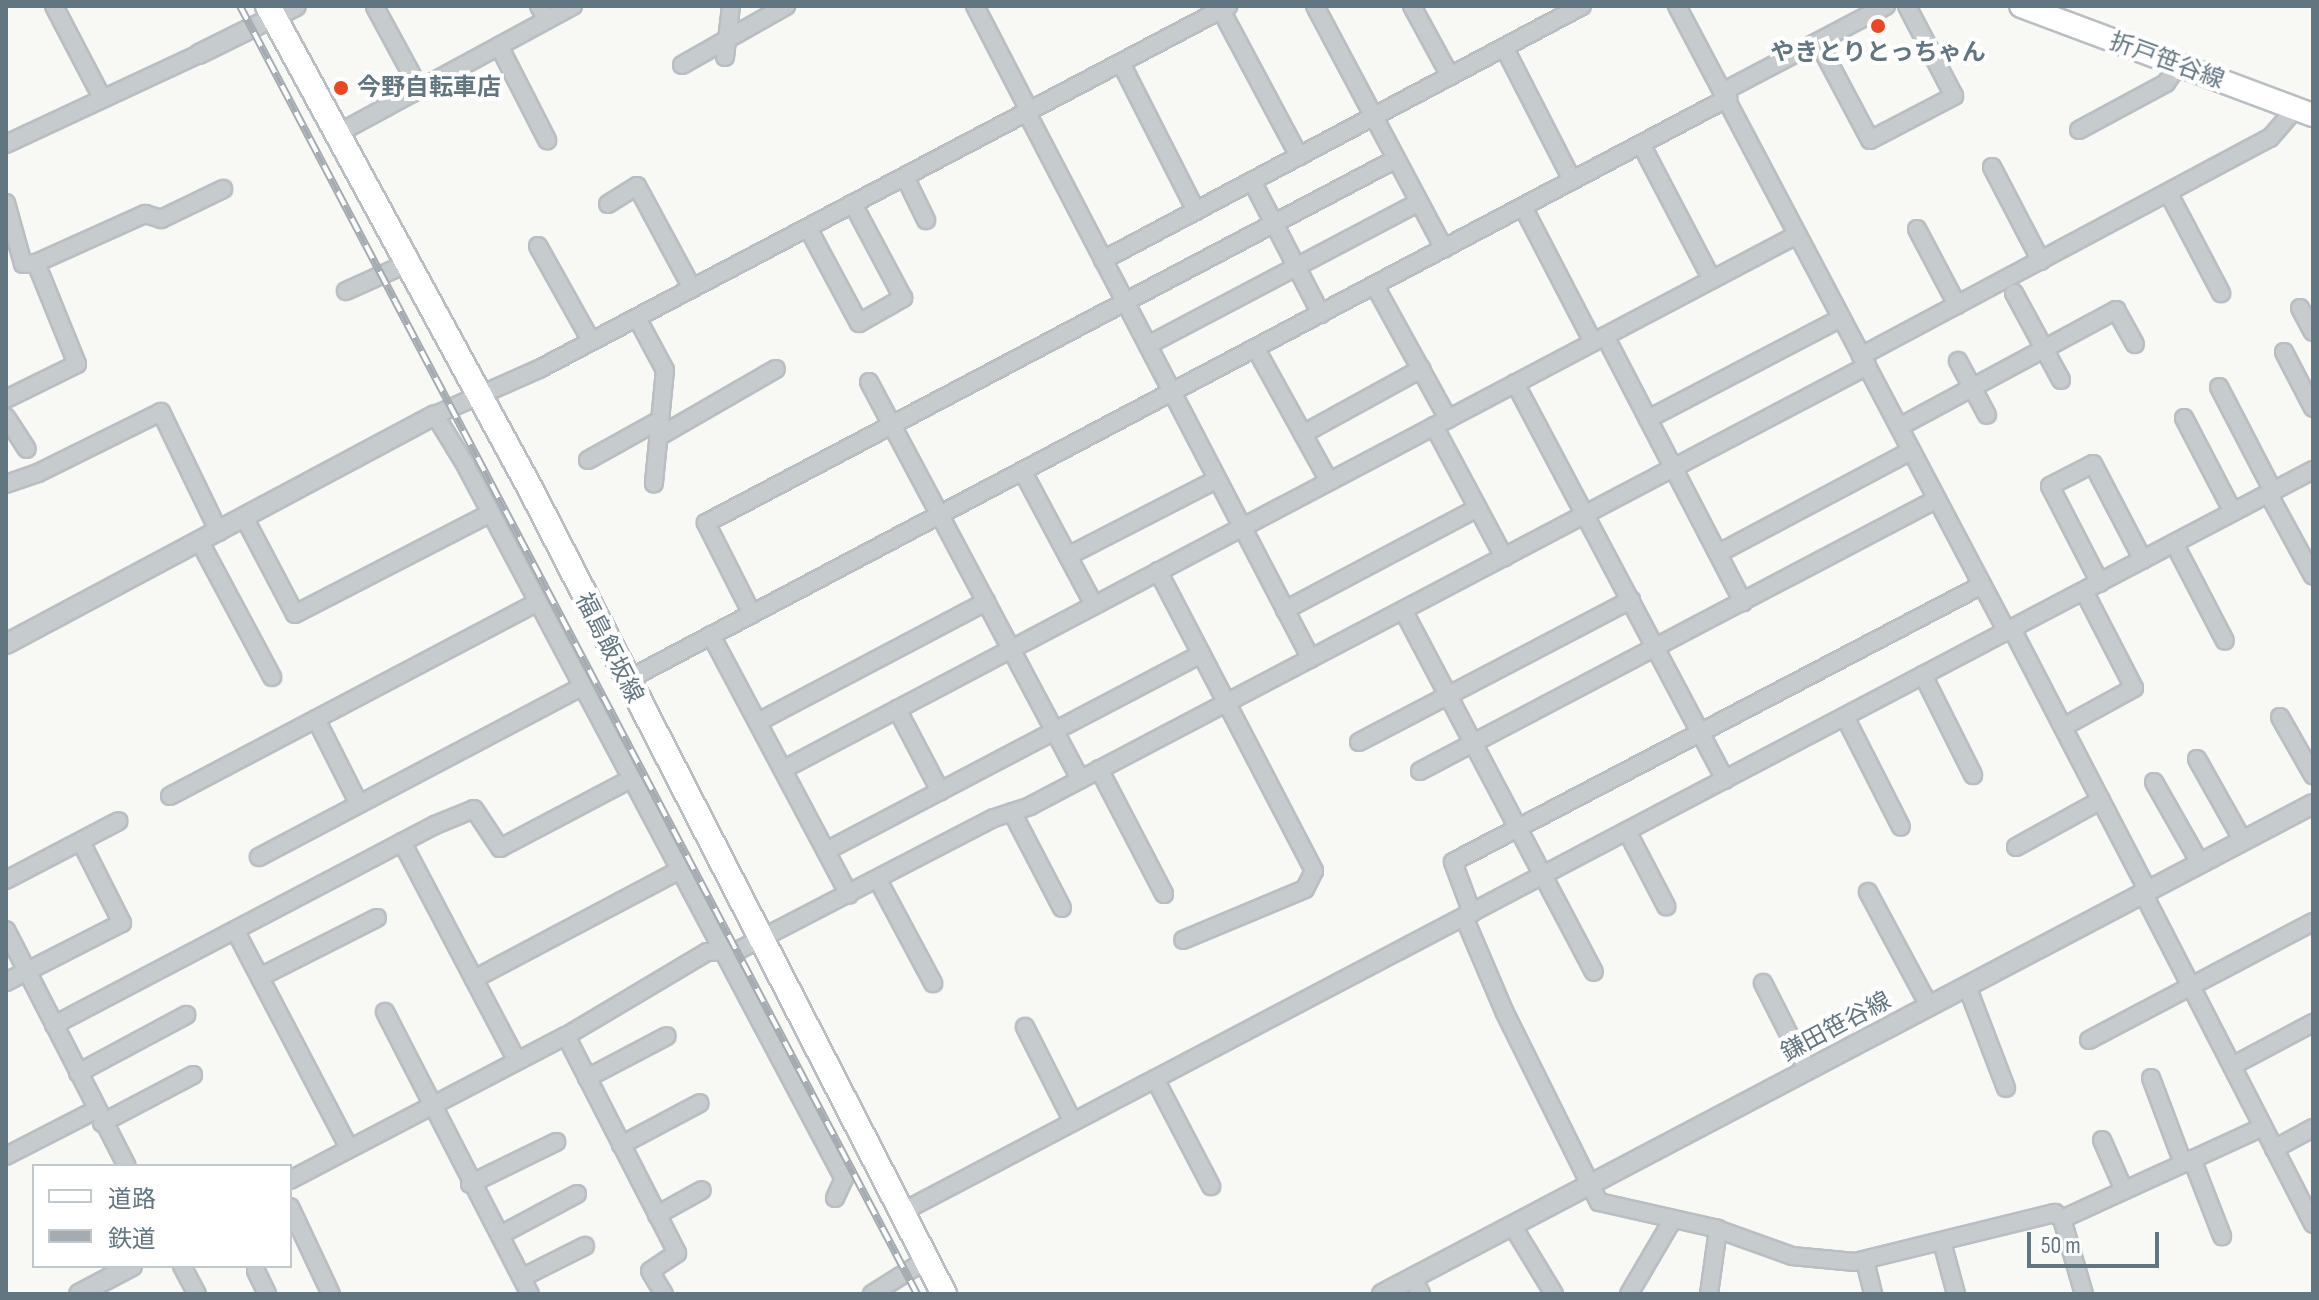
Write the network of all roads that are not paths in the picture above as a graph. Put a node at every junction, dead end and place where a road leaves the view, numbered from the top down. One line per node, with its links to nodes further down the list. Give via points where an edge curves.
1 (54, 6): 30 (street)
2 (573, 6): 17 (street)
3 (731, 6): 18 (street)
4 (786, 6): 18 (street)
5 (975, 6): 32 (street)
6 (1315, 6): 33 (street)
7 (1412, 6): 27 (street)
8 (1582, 6): 16 (street)
9 (1677, 6): 29 (street)
10 (1886, 6): 19 (street)
11 (1907, 6): 19 (street, via 1954,96 1870,140)
12 (2021, 6): 26 (main road, 折戸笹谷線)
13 (375, 7): 28 (street)
14 (1224, 8): 24 (street); 39 (street)
15 (279, 10): 22 (street); 35 (main road, 福島飯坂線)
16 (1558, 12): 21 (street)
17 (543, 13): 20 (street)
18 (728, 39): 23 (street); 25 (street)
19 (1818, 42): 29 (street)
20 (499, 46): 28 (street); 36 (street)
21 (1504, 47): 27 (street); 43 (street)
22 (199, 54): 30 (street)
23 (725, 57)
24 (1121, 63): 32 (street); 52 (street)
25 (682, 65)
26 (2178, 65): 31 (main road, 折戸笹谷線); 34 (street, via 2166,83)
27 (1450, 76): 33 (street)
28 (420, 90): 35 (street)
29 (1726, 94): 38 (street); 57 (street)
30 (102, 98): 37 (street)
31 (2304, 112): 46 (street, via 2270,138)
32 (1028, 113): 42 (street); 60 (street)
33 (1375, 116): 39 (street); 40 (street)
34 (2079, 130)
35 (335, 135): 63 (main road, 福島飯坂線)
36 (547, 140)
37 (6, 144)
38 (1641, 144): 43 (street); 65 (street)
39 (1299, 156): 44 (street)
40 (1396, 159): 47 (street); 54 (street)
41 (1992, 167): 61 (street)
42 (905, 177): 50 (street); 53 (street)
43 (1572, 180): 51 (street)
44 (1252, 181): 52 (street); 54 (street)
45 (223, 189): 62 (street, via 161,219 145,214)
46 (2169, 194): 61 (street); 70 (street)
47 (1419, 202): 59 (street); 64 (street)
48 (6, 203): 62 (street, via 23,264)
49 (608, 204): 67 (street, via 637,186)
50 (853, 204): 55 (street); 55 (street, via 903,298 859,323)
51 (1523, 207): 59 (street); 78 (street)
52 (1196, 211): 60 (street)
53 (926, 220)
54 (1274, 223): 64 (street); 71 (street)
55 (808, 228): 67 (street)
56 (1917, 229): 72 (street)
57 (1797, 235): 65 (street); 76 (street)
58 (538, 246): 79 (street)
59 (1444, 249): 66 (street)
60 (1103, 260): 71 (street)
61 (2041, 261): 72 (street)
62 (36, 263): 96 (street, via 77,364)
63 (406, 264): 68 (street); 95 (main road, 福島飯坂線)
64 (1297, 267): 74 (street); 81 (street)
65 (1712, 280): 78 (street)
66 (1375, 286): 74 (street); 88 (street)
67 (692, 288): 75 (street)
68 (346, 291)
69 (2014, 293): 83 (street)
70 (2221, 293)
71 (1125, 302): 81 (street); 104 (street)
72 (1957, 305): 85 (street)
73 (2300, 308): 77 (street)
74 (1321, 314): 82 (street)
75 (637, 318): 79 (street); 106 (street, via 665,370)
76 (1841, 318): 85 (street); 102 (street)
77 (2313, 332)
78 (1599, 339): 91 (street); 102 (street)
79 (591, 341): 95 (street)
80 (2135, 344): 83 (street, via 2116,310)
81 (1148, 345): 94 (street)
82 (1256, 349): 94 (street); 107 (street)
83 (2044, 349): 89 (street); 93 (street)
84 (2284, 352): 97 (street)
85 (1864, 361): 105 (street); 111 (street)
86 (1958, 361): 93 (street)
87 (776, 369): 106 (street)
88 (1421, 369): 103 (street); 107 (street)
89 (2061, 380)
90 (869, 382): 104 (street)
91 (1515, 383): 103 (street); 123 (street)
92 (2219, 387): 118 (street)
93 (1973, 388): 99 (street); 105 (street)
94 (1173, 394): 113 (street); 114 (street)
95 (480, 397): 98 (street); 157 (main road, 福島飯坂線)
96 (6, 399)
97 (2313, 408)
98 (435, 415): 122 (street); 125 (street)
99 (1987, 415)
100 (6, 417): 108 (street)
101 (2184, 418): 121 (street)
102 (1648, 419): 111 (street)
103 (1441, 422): 115 (street); 120 (street)
104 (892, 424): 124 (street); 146 (street, via 706,523)
105 (1899, 427): 109 (street)
106 (659, 429): 110 (street); 116 (street)
107 (1303, 434): 115 (street)
108 (27, 449)
109 (1911, 451): 119 (street); 130 (street)
110 (588, 460)
111 (1672, 466): 123 (street); 130 (street)
112 (2313, 470): 118 (street)
113 (1023, 472): 124 (street); 131 (street)
114 (1216, 480): 126 (street); 131 (street)
115 (1329, 481): 126 (street)
116 (654, 483)
117 (6, 484): 127 (street, via 161,412)
118 (2271, 492): 121 (street); 135 (street)
119 (1937, 499): 137 (street); 142 (street)
120 (1478, 508): 132 (street); 144 (street)
121 (2233, 512): 129 (street)
122 (491, 513): 125 (street, via 295,614); 140 (street)
123 (1586, 514): 132 (street); 139 (street)
124 (940, 515): 141 (street); 146 (street)
125 (245, 519): 127 (street)
126 (1241, 528): 134 (street); 144 (street)
127 (219, 532): 128 (street)
128 (200, 542): 150 (street); 156 (street)
129 (2174, 543): 133 (street); 149 (street)
130 (1719, 553): 142 (street)
131 (1068, 556): 143 (street)
132 (1504, 557): 145 (street)
133 (2143, 560): 136 (street); 136 (street, via 2093,464 2050,486)
134 (1158, 571): 143 (street); 153 (street)
135 (2313, 576)
136 (2100, 583): 138 (street)
137 (1982, 585): 147 (street); 168 (street)
138 (2084, 591): 147 (street); 166 (street, via 2134,688)
139 (1631, 600): 151 (street); 159 (street)
140 (538, 602): 158 (street); 164 (street)
141 (986, 602): 152 (street); 165 (street)
142 (1743, 602): 151 (street)
143 (1094, 605): 152 (street)
144 (1285, 610): 154 (street)
145 (1403, 610): 154 (street); 159 (street)
146 (752, 614): 148 (street)
147 (2009, 630): 155 (street); 166 (street)
148 (711, 635): 157 (street); 165 (street)
149 (2225, 641)
150 (6, 644)
151 (1656, 648): 168 (street); 170 (street)
152 (1010, 649): 161 (street); 167 (street)
153 (1202, 654): 160 (street); 167 (street)
154 (1311, 659): 160 (street)
155 (1923, 675): 162 (street); 175 (street)
156 (272, 677)
157 (625, 681): 213 (main road, 福島飯坂線)
158 (582, 687): 177 (street); 184 (street)
159 (1448, 696): 169 (street); 170 (street)
160 (1226, 704): 173 (street); 214 (street, via 1314,871 1305,889)
161 (897, 709): 172 (street); 181 (street)
162 (1845, 717): 179 (street); 188 (street)
163 (2280, 717): 176 (street)
164 (316, 719): 182 (street); 184 (street)
165 (758, 722): 172 (street)
166 (2063, 727): 183 (street)
167 (1054, 731): 178 (street); 181 (street)
168 (1700, 732): 179 (street); 189 (street)
169 (1359, 742)
170 (1473, 743): 174 (street); 189 (street)
171 (2197, 759): 191 (street)
172 (784, 769): 195 (street)
173 (1099, 769): 178 (street); 204 (street)
174 (1420, 771)
175 (1973, 775)
176 (2313, 775)
177 (631, 779): 193 (street, via 500,848 474,809); 198 (street)
178 (1080, 779): 186 (street)
179 (1725, 780): 190 (street)
180 (2154, 782): 197 (street)
181 (940, 791): 195 (street)
182 (170, 796)
183 (2101, 800): 194 (street); 203 (street)
184 (359, 804): 196 (street)
185 (2313, 804): 191 (street, 鎌田笹谷線)
186 (1012, 812): 201 (street); 207 (street)
187 (119, 821): 192 (street)
188 (1901, 827)
189 (1517, 828): 199 (street); 208 (street, via 1453,862)
190 (1627, 831): 199 (street); 206 (street)
191 (2243, 841): 197 (street, 鎌田笹谷線)
192 (81, 842): 200 (street); 216 (street, via 122,923)
193 (402, 842): 212 (street); 219 (street)
194 (2016, 847)
195 (826, 851): 205 (street)
196 (259, 857)
197 (2200, 863): 203 (street, 鎌田笹谷線)
198 (678, 871): 215 (street); 219 (street)
199 (1542, 876): 208 (street); 217 (street)
200 (6, 880)
201 (878, 880): 205 (street); 221 (street)
202 (1868, 892): 225 (street)
203 (2145, 892): 223 (street, 鎌田笹谷線); 224 (street)
204 (1164, 894)
205 (849, 895): 213 (street)
206 (1666, 906)
207 (1062, 908)
208 (1468, 915): 241 (street); 259 (street)
209 (377, 918): 218 (street)
210 (2313, 922): 224 (street)
211 (6, 930): 216 (street)
212 (235, 930): 218 (street); 229 (street)
213 (761, 939): 215 (street, via 737,951); 266 (main road, 福島飯坂線)
214 (1183, 940)
215 (721, 951): 231 (street, via 707,952); 264 (street, via 844,1179)
216 (28, 971): 220 (street); 229 (street)
217 (1594, 972)
218 (260, 977): 252 (street)
219 (474, 979): 234 (street)
220 (6, 982)
221 (933, 983)
222 (1763, 983): 236 (street)
223 (1967, 986): 225 (street, 鎌田笹谷線); 242 (street)
224 (2191, 987): 233 (street); 235 (street)
225 (1929, 1006): 236 (street, 鎌田笹谷線)
226 (385, 1012): 244 (street)
227 (186, 1015): 237 (street)
228 (2313, 1023): 235 (street)
229 (54, 1025): 237 (street)
230 (1025, 1027): 246 (street)
231 (566, 1036): 234 (street); 239 (street)
232 (667, 1036): 239 (street)
233 (2089, 1040)
234 (517, 1061): 244 (street)
235 (2232, 1066): 247 (street)
236 (1807, 1070): 259 (street, 鎌田笹谷線)
237 (78, 1073): 245 (street)
238 (193, 1075): 245 (street)
239 (587, 1078): 251 (street)
240 (2151, 1078): 255 (street)
241 (1155, 1079): 246 (street); 260 (street)
242 (2006, 1088)
243 (700, 1103): 251 (street)
244 (433, 1105): 252 (street); 258 (street)
245 (99, 1116): 254 (street); 256 (street)
246 (1073, 1122): 266 (street)
247 (2263, 1127): 253 (street); 255 (street)
248 (2313, 1128): 253 (street)
249 (2102, 1140): 262 (street)
250 (556, 1142): 258 (street)
251 (621, 1145): 267 (street)
252 (349, 1148): 257 (street)
253 (2274, 1149): 270 (street)
254 (6, 1156)
255 (2188, 1161): 262 (street); 274 (street)
256 (126, 1164)
257 (292, 1179)
258 (470, 1184): 273 (street)
259 (1588, 1185): 268 (street, via 1599,1202); 271 (street, 鎌田笹谷線)
260 (1211, 1186)
261 (702, 1190): 267 (street)
262 (2124, 1190): 269 (street)
263 (577, 1194): 273 (street)
264 (835, 1198)
265 (292, 1211): 287 (street)
266 (902, 1212): 277 (main road, 福島飯坂線)
267 (657, 1215): 289 (street, via 677,1253 650,1271)
268 (1673, 1219): 272 (street); 294 (street)
269 (2062, 1219): 275 (street, via 2036,1214); 298 (street)
270 (2313, 1224)
271 (1512, 1225): 283 (street, 鎌田笹谷線); 293 (street)
272 (1718, 1229): 278 (street, via 1792,1256); 295 (street)
273 (502, 1234): 282 (street)
274 (2222, 1236)
275 (1942, 1242): 278 (street); 297 (street)
276 (585, 1246): 282 (street)
277 (926, 1260): 290 (street); 291 (main road, 福島飯坂線)
278 (1865, 1261): 296 (street)
279 (128, 1268): 284 (street)
280 (183, 1268): 285 (street)
281 (256, 1271): 286 (street)
282 (525, 1276): 288 (street)
283 (1417, 1286): 292 (street, 鎌田笹谷線)
284 (79, 1294)
285 (197, 1294)
286 (267, 1294)
287 (331, 1294)
288 (530, 1294)
289 (664, 1294)
290 (872, 1294)
291 (944, 1294)
292 (1382, 1294)
293 (1554, 1294)
294 (1629, 1294)
295 (1709, 1294)
296 (1873, 1294)
297 (1956, 1294)
298 (2084, 1294)

